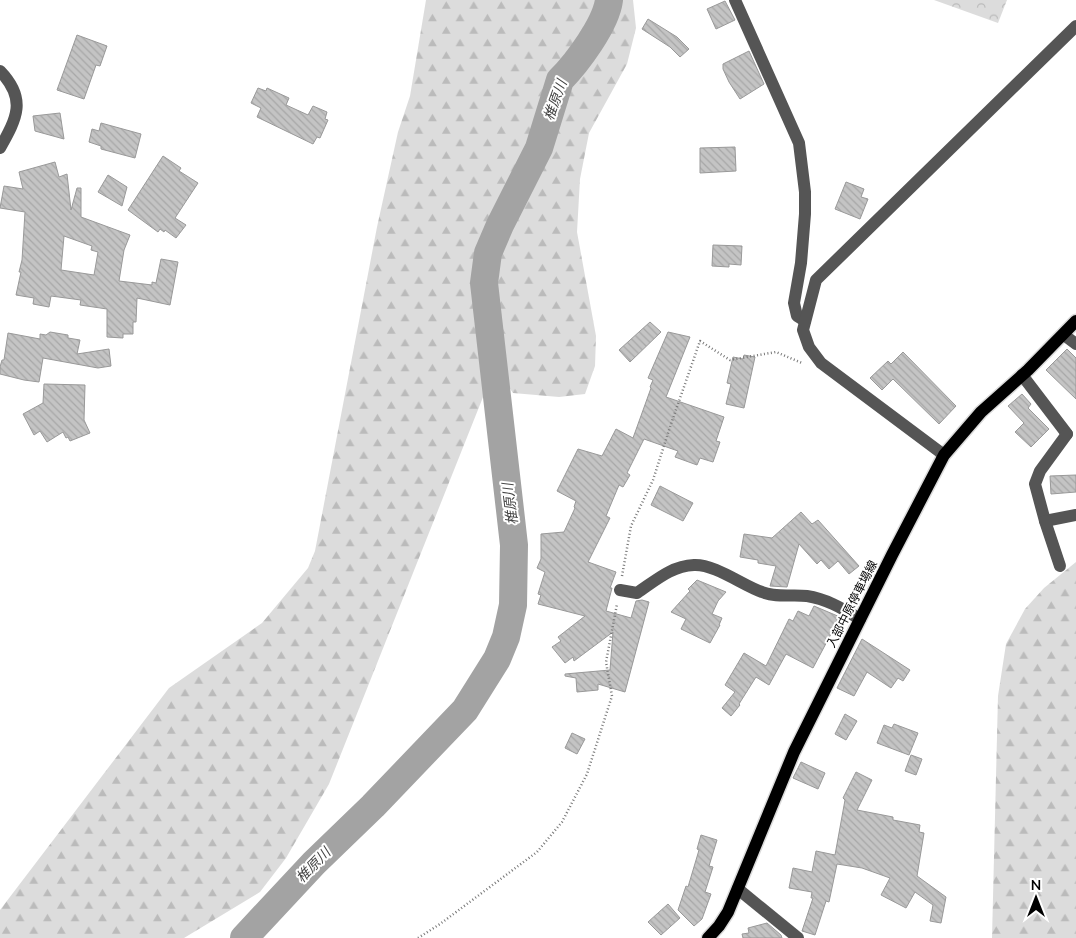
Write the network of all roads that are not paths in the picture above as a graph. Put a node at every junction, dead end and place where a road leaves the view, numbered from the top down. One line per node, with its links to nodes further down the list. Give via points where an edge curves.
1 (735, 0): 5 (street, via 799,143 805,214 794,303 797,316)
2 (1076, 26): 5 (street, via 816,280)
3 (0, 71): 4 (street, via 10,82 18,100 15,119)
4 (0, 148)
5 (804, 321): 11 (street, via 803,330 809,348 821,363)
6 (1076, 321): 7 (main road, 入部中原停車場線)
7 (1064, 334): 8 (street); 9 (main road, 入部中原停車場線)
8 (1076, 344)
9 (1022, 375): 10 (street); 11 (main road, 入部中原停車場線, via 981,412)
10 (1071, 434): 13 (street, via 1040,471 1035,484)
11 (944, 455): 16 (main road, 入部中原停車場線)
12 (1076, 515): 13 (street)
13 (1045, 521): 14 (street)
14 (1060, 566)
15 (620, 590): 16 (street, via 637,593 670,570 697,564 708,566 762,592 830,602)
16 (860, 620): 17 (main road, 入部中原停車場線, via 794,752)
17 (738, 889): 18 (main road, 入部中原停車場線, via 719,926); 19 (street)
18 (708, 938)
19 (798, 938)

